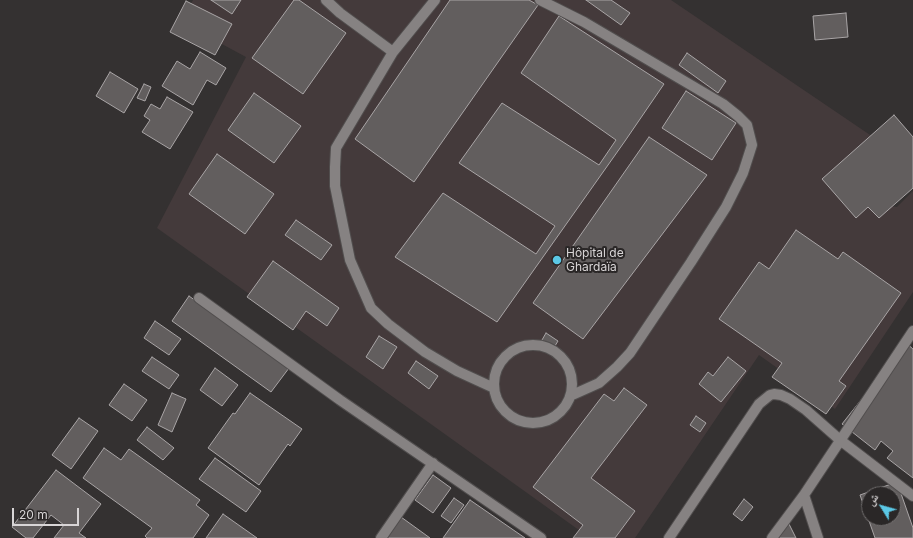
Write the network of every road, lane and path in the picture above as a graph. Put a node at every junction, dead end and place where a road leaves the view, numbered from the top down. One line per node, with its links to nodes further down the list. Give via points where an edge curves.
1 (326, 0): 4 (street)
2 (435, 0): 4 (street)
3 (540, 0): 8 (street, via 584,22 723,104 747,125 752,145 743,173 726,207 630,353 599,382)
4 (393, 52): 7 (street, via 336,148 336,186 350,260 371,308 388,324 425,352 457,371)
5 (199, 298): 10 (street, via 340,400)
6 (913, 332): 9 (street)
7 (494, 388): 8 (street, via 497,400 504,411 512,418 526,423 539,423 554,416 566,405); 8 (street, via 498,366 515,349 525,345 544,346 557,352 569,367 572,378)
8 (570, 396)
9 (840, 440): 11 (street); 12 (street); 15 (street, via 790,399 781,395 770,395 759,404)
10 (433, 463): 13 (street); 14 (street)
11 (804, 495): 16 (street); 17 (street)
12 (913, 496)
13 (381, 538)
14 (541, 538)
15 (669, 538)
16 (772, 538)
17 (818, 538)

